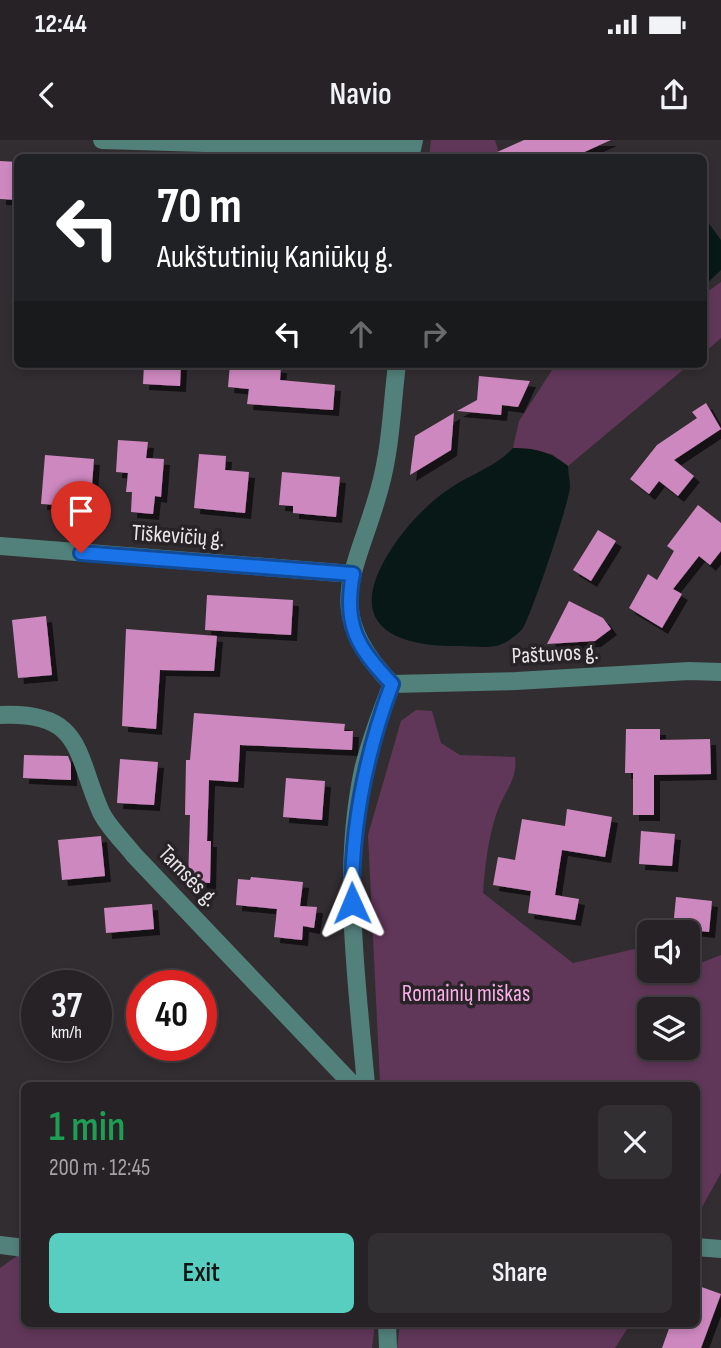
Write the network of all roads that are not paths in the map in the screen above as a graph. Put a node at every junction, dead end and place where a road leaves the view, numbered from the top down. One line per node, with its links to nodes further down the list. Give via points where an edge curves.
1 (102, 140): 2 (street)
2 (413, 149)
3 (396, 368): 5 (street, via 381,484)
4 (0, 546): 5 (street, Tiškevičių g.)
5 (353, 574): 7 (street, via 347,601 355,638)
6 (721, 672): 7 (street, Paštuvos g.)
7 (392, 684): 10 (street, via 364,768 352,862)
8 (0, 715): 9 (street, Tamsės g., via 42,720 69,732 86,764 102,814 134,855)
9 (350, 1082)
10 (366, 1082)
11 (0, 1245): 13 (street)
12 (700, 1247): 14 (street)
13 (21, 1248)
14 (721, 1249)
15 (387, 1327): 16 (street)
16 (388, 1348)

